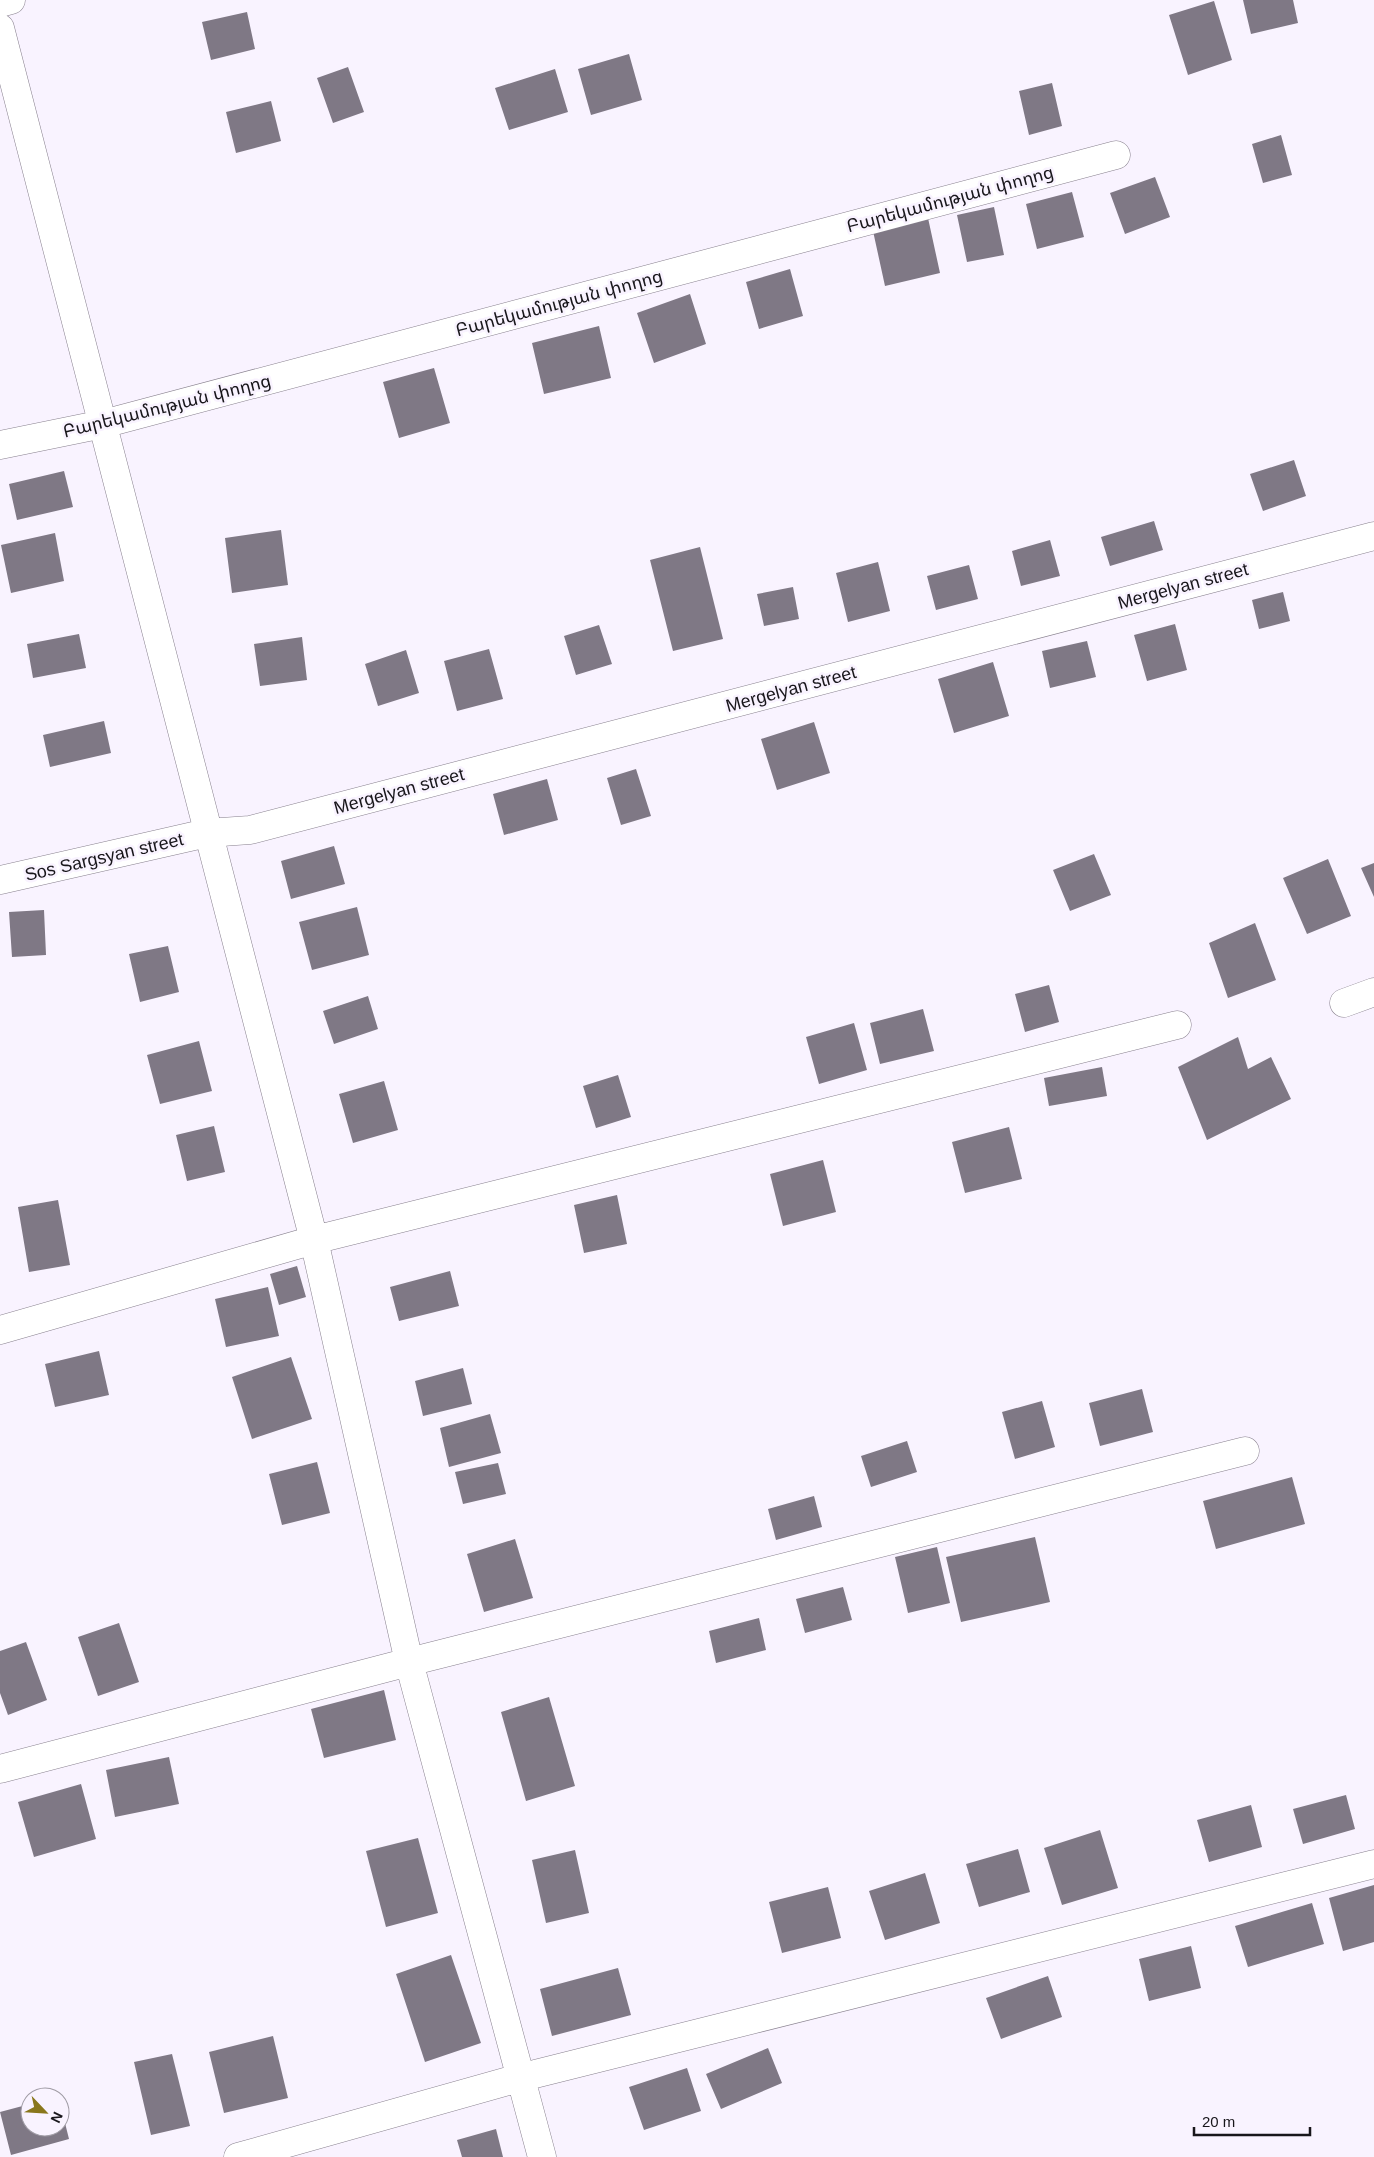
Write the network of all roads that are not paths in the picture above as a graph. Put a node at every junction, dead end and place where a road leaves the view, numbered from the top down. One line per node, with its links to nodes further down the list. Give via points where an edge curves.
1 (11, 0): 2 (street)
2 (0, 3)
3 (0, 28): 5 (street)
4 (1116, 155): 5 (street, Բարեկամության փողոց)
5 (103, 424): 6 (street, Բարեկամության փողոց); 8 (street)
6 (0, 445)
7 (1374, 536): 8 (street, Mergelyan street, via 250,830)
8 (207, 833): 9 (street, Sos Sargsyan street); 13 (street)
9 (0, 880)
10 (1374, 992): 11 (street)
11 (1344, 1003)
12 (1177, 1025): 13 (street)
13 (314, 1240): 14 (street); 16 (street)
14 (0, 1330)
15 (1245, 1451): 16 (street)
16 (409, 1662): 17 (street); 19 (street)
17 (0, 1769)
18 (1374, 1864): 19 (street)
19 (519, 2078): 20 (street); 21 (street)
20 (238, 2157)
21 (542, 2157)

